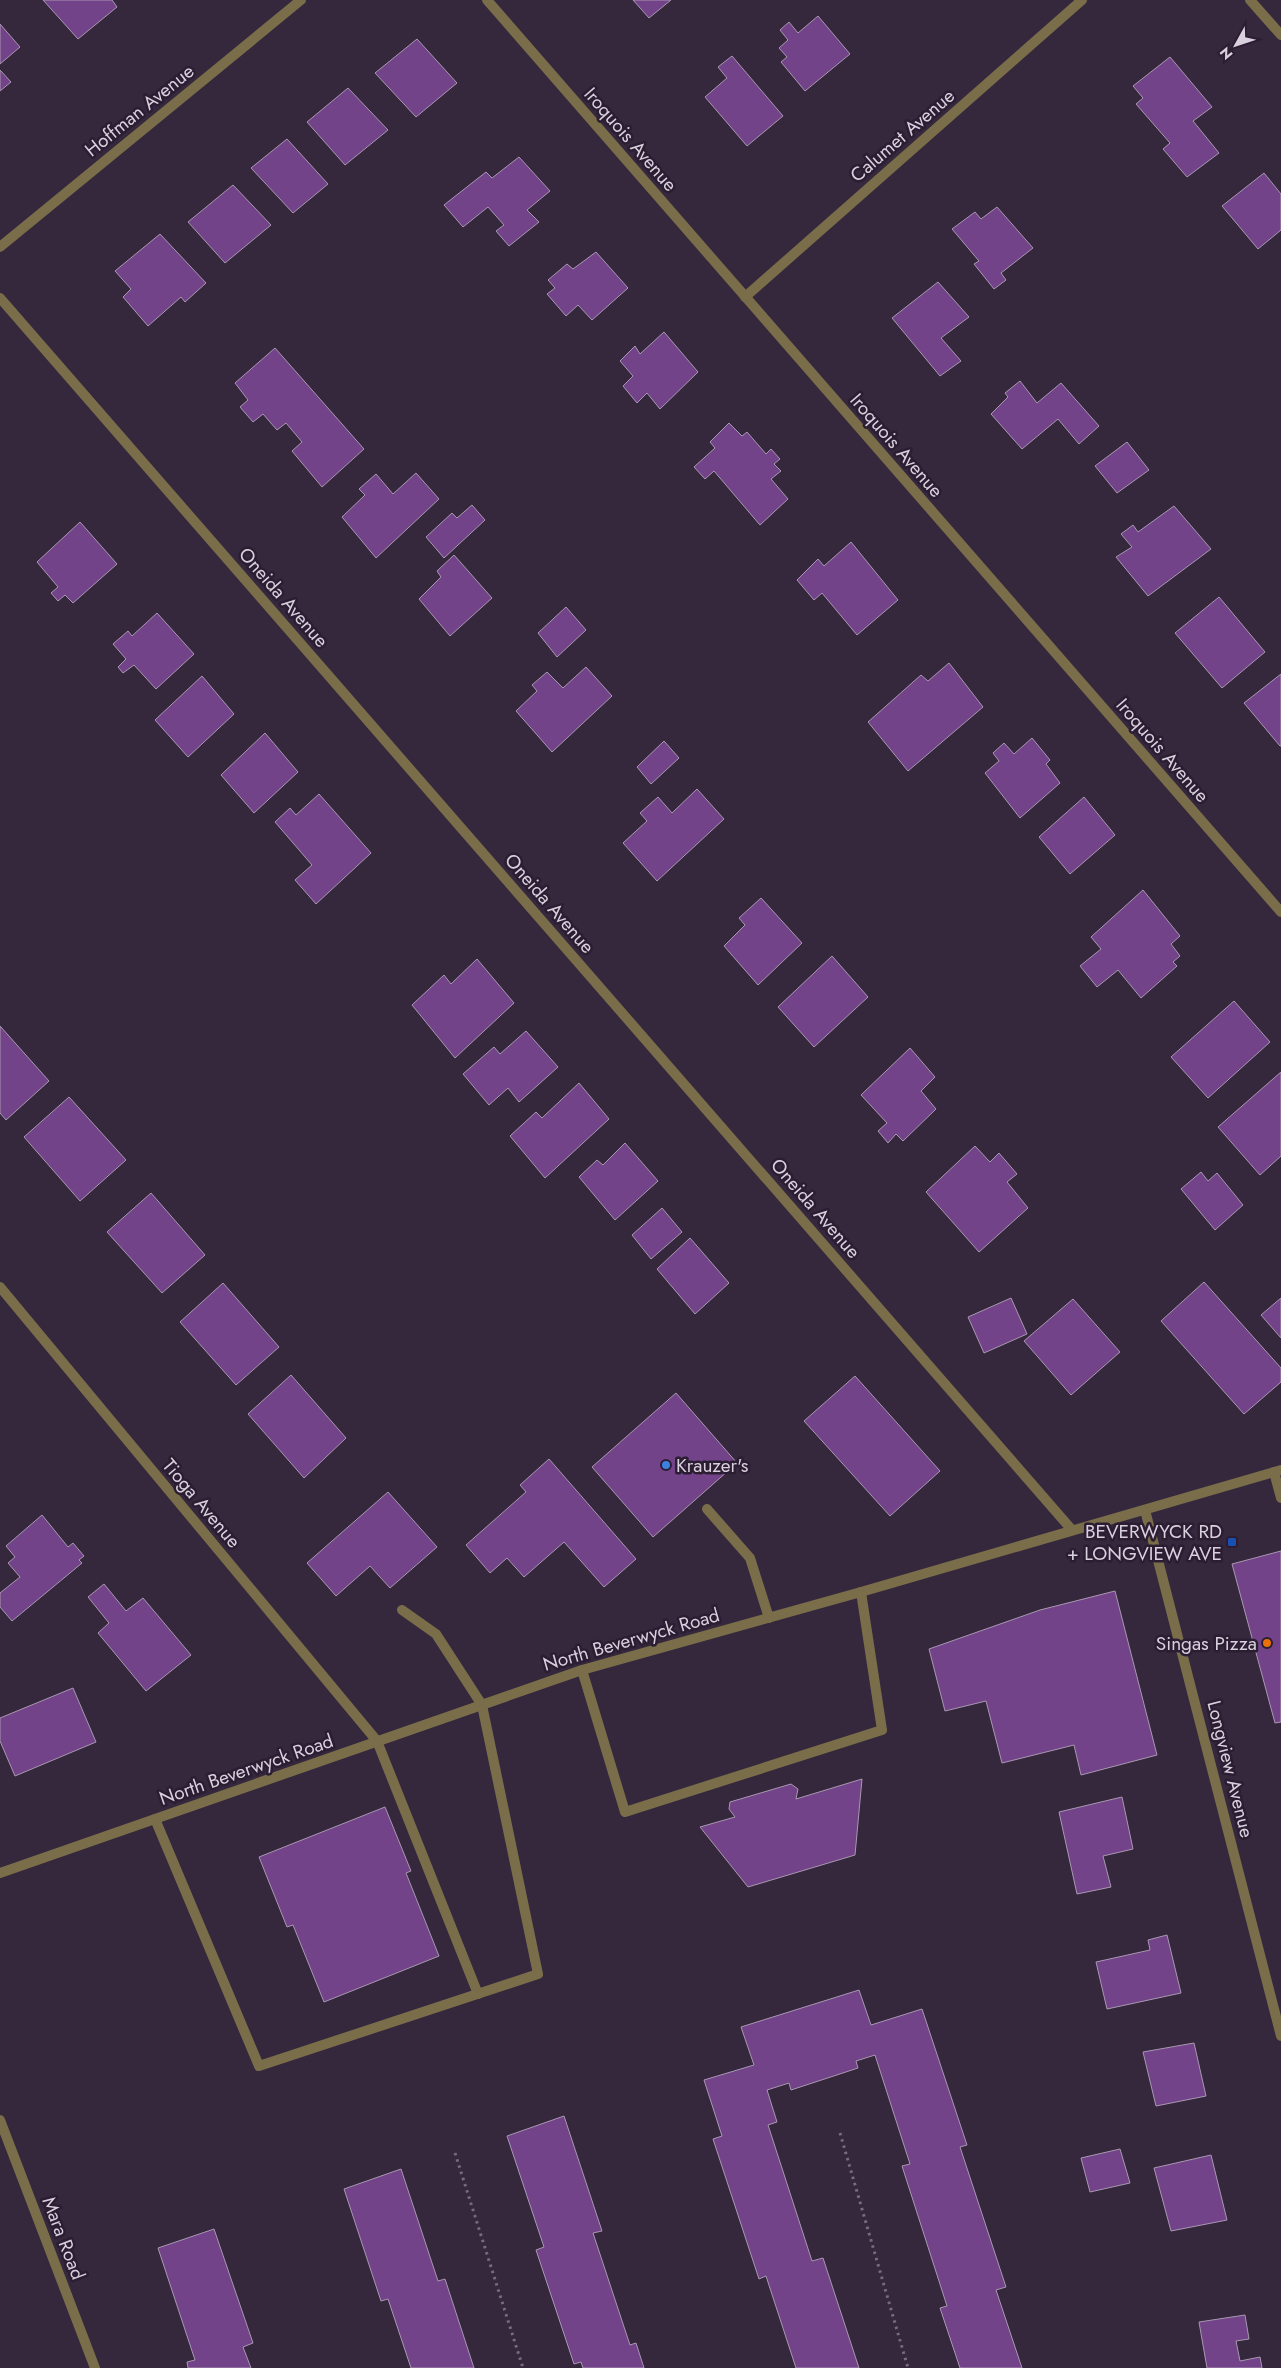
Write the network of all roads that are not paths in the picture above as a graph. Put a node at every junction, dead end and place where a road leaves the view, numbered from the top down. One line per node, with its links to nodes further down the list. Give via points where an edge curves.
1 (301, 0): 6 (street, Hoffman Avenue)
2 (487, 0): 7 (street, Iroquois Avenue)
3 (1082, 0): 7 (street, Calumet Avenue)
4 (1250, 0): 5 (street)
5 (1281, 35)
6 (0, 247)
7 (745, 297): 9 (street, Iroquois Avenue)
8 (0, 298): 15 (street, Oneida Avenue)
9 (1281, 912)
10 (0, 1287): 21 (street, Tioga Avenue)
11 (1278, 1471): 12 (street); 14 (street, North Beverwyck Road)
12 (1281, 1498)
13 (706, 1509): 18 (street, via 750,1558)
14 (1145, 1510): 15 (street, North Beverwyck Road); 25 (street, Longview Avenue)
15 (1072, 1530): 16 (street, North Beverwyck Road)
16 (861, 1592): 18 (street, North Beverwyck Road); 19 (street, via 882,1730 625,1812)
17 (402, 1610): 20 (street, via 436,1634)
18 (769, 1618): 19 (street, North Beverwyck Road)
19 (582, 1670): 20 (street, North Beverwyck Road)
20 (482, 1705): 21 (street, North Beverwyck Road); 24 (street, via 538,1974)
21 (377, 1741): 22 (street, North Beverwyck Road); 24 (street, Tioga Avenue)
22 (155, 1819): 23 (street, North Beverwyck Road); 24 (street, via 259,2066)
23 (0, 1873)
24 (478, 1994)
25 (1281, 2036)
26 (0, 2120): 27 (street, Mara Road)
27 (95, 2368)

